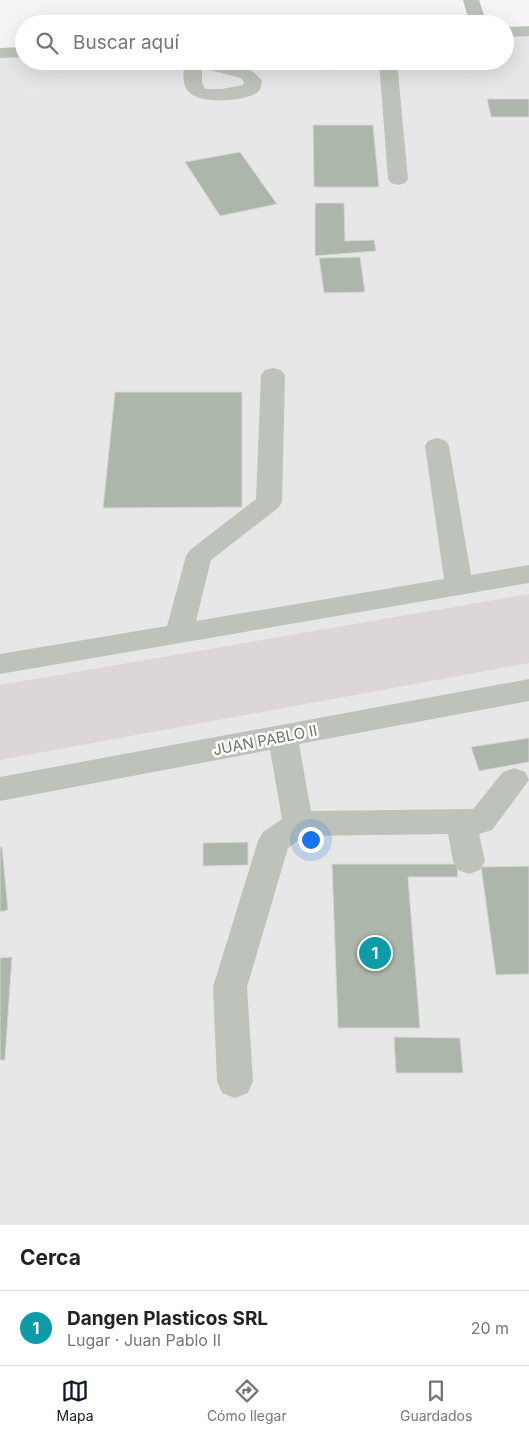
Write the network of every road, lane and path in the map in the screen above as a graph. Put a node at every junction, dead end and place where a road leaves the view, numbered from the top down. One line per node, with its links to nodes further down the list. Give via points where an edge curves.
1 (471, 0): 2 (street)
2 (477, 15)
3 (529, 31): 4 (street)
4 (514, 32)
5 (15, 52): 6 (street)
6 (0, 53)
7 (389, 70): 8 (street)
8 (398, 179)
9 (273, 375): 13 (street, via 268,502 199,556)
10 (437, 446): 12 (street)
11 (529, 574): 12 (street)
12 (459, 586): 13 (street)
13 (179, 634): 14 (street)
14 (0, 664)
15 (529, 690): 16 (street, JUAN PABLO II)
16 (283, 736): 18 (street, JUAN PABLO II); 20 (street)
17 (514, 780): 19 (street, via 481,820)
18 (0, 789)
19 (461, 821): 20 (street); 21 (street)
20 (298, 824): 22 (street, via 274,841 230,987)
21 (469, 861)
22 (235, 1081)

